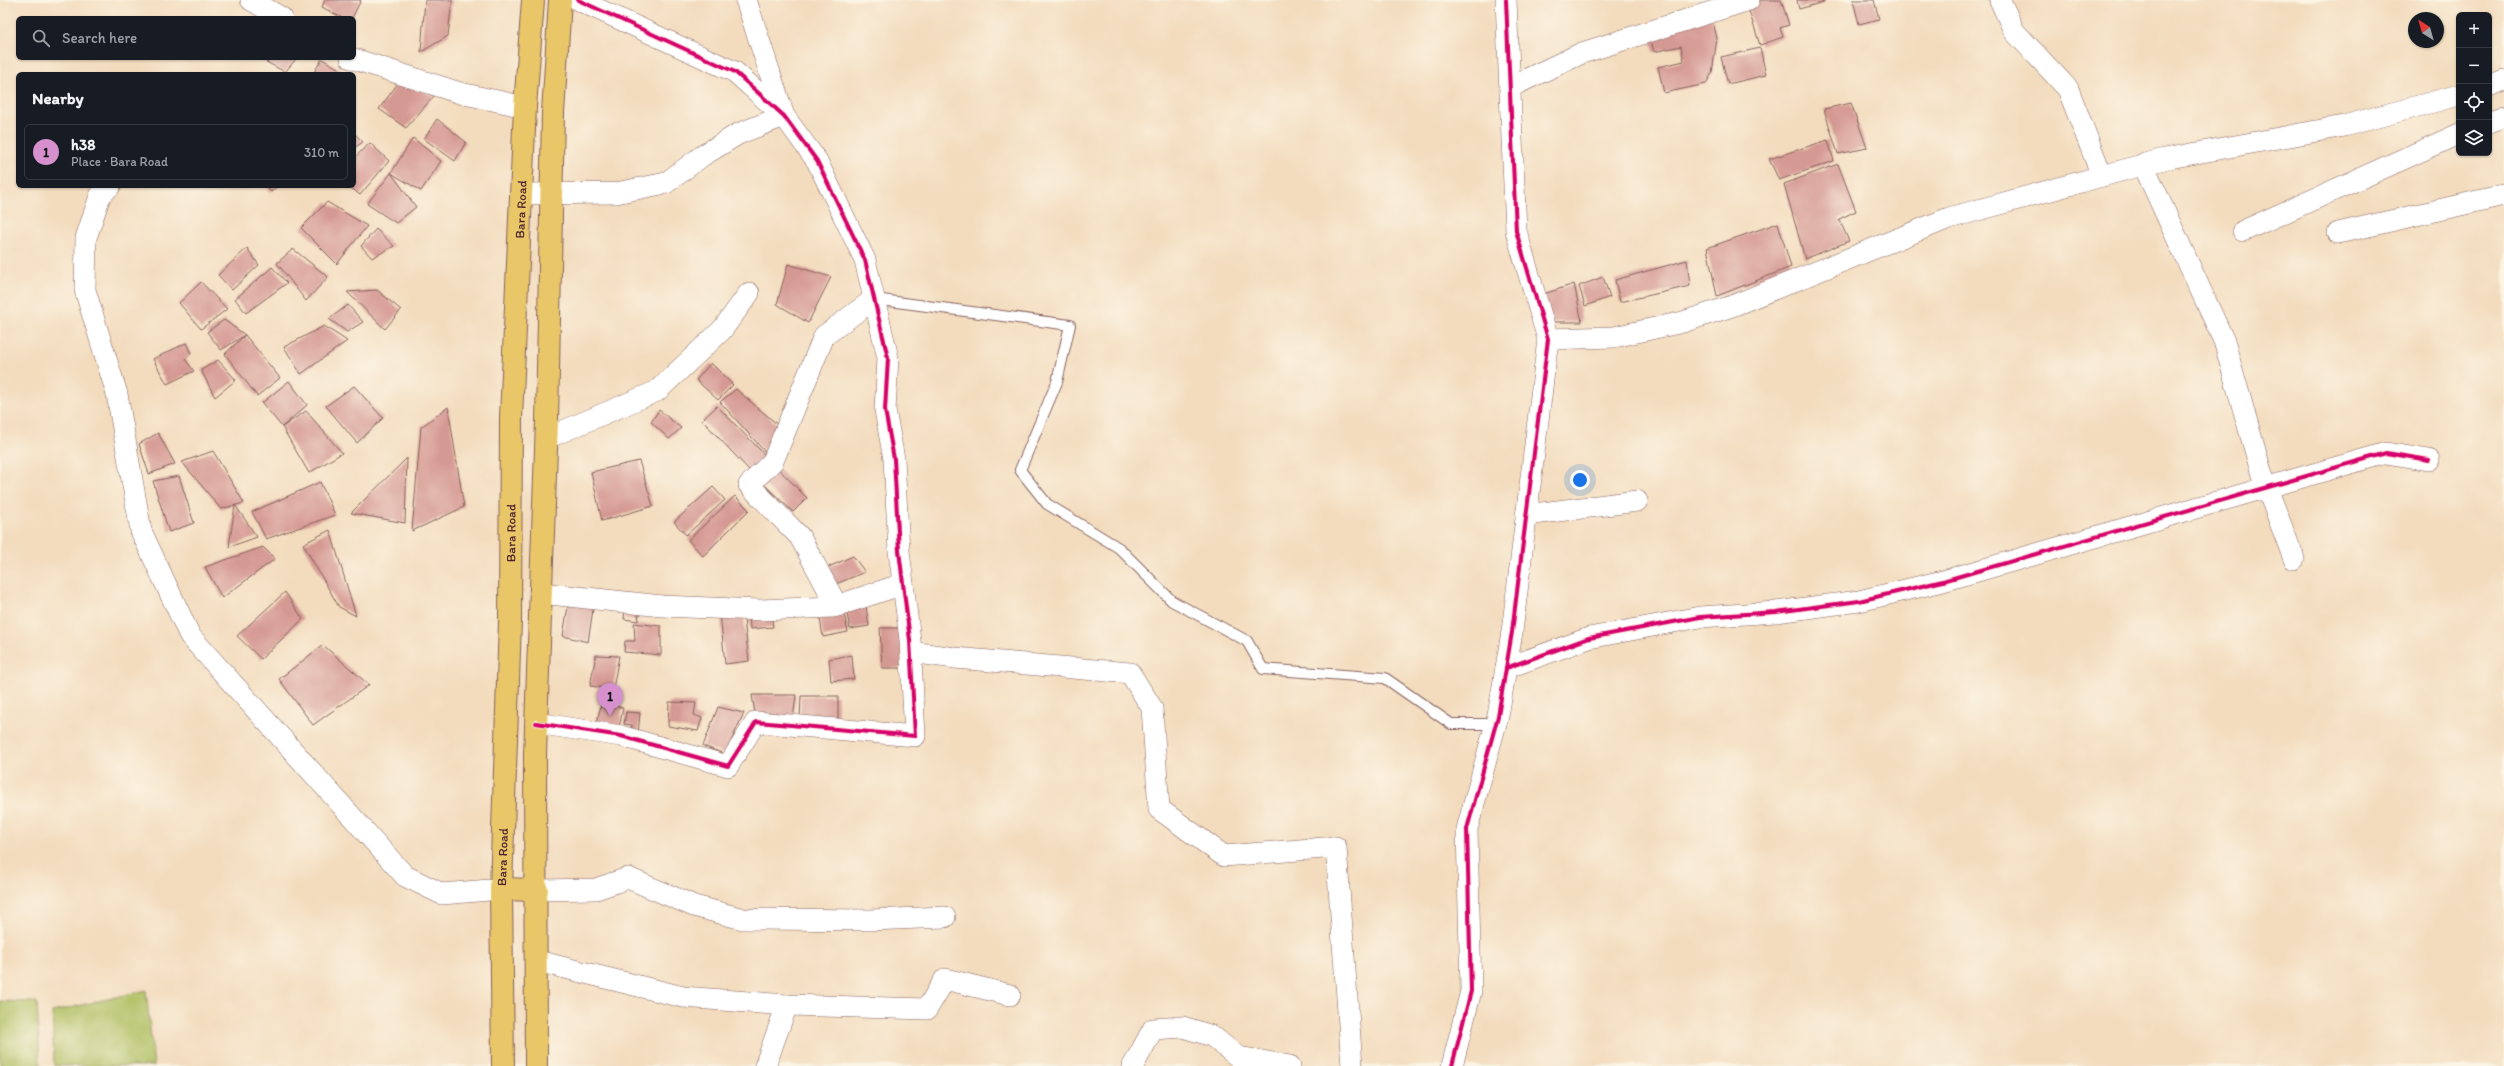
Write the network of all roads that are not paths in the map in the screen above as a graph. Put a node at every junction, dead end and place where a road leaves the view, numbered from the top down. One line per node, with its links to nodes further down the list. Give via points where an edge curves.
1 (251, 0): 9 (street)
2 (533, 0): 15 (main road, Bara Road)
3 (560, 0): 25 (main road)
4 (578, 0): 16 (street, via 735,72)
5 (746, 0): 16 (street)
6 (1506, 0): 13 (street)
7 (1749, 0): 13 (street, via 1582,53)
8 (2000, 0): 21 (street, via 2014,31 2068,89)
9 (279, 16)
10 (356, 60): 15 (street, via 460,94)
11 (2504, 80): 12 (street)
12 (2492, 85)
13 (1510, 88): 32 (street, via 1516,231)
14 (2456, 96): 20 (street, via 2344,126)
15 (525, 107): 23 (main road, Bara Road)
16 (784, 116): 25 (street, via 738,134 702,156 666,183 616,193); 31 (street, via 817,161 865,260)
17 (2504, 116): 18 (street)
18 (2492, 121)
19 (2456, 135): 26 (street)
20 (2143, 164): 21 (street); 35 (street, via 2224,341)
21 (2102, 176): 32 (street, via 1949,218 1732,306 1683,322 1614,337)
22 (108, 188): 46 (street, via 100,196 86,238 85,290 117,394 141,532 190,636 405,876 442,894)
23 (521, 194): 25 (street); 28 (main road, Bara Road)
24 (2504, 194): 27 (street)
25 (551, 195): 29 (main road)
26 (2243, 231)
27 (2338, 233)
28 (517, 273): 29 (main road); 46 (main road, Bara Road, via 511,418 510,621)
29 (550, 274): 33 (main road)
30 (749, 293): 33 (street, via 722,330 657,391)
31 (874, 298): 39 (street, via 888,358 885,410 894,459); 41 (street, via 824,336 773,461 749,485 800,537); 45 (lane, via 1070,325 1057,382 1020,470 1047,504 1119,548 1172,601 1247,641 1263,669 1385,678 1451,724)
32 (1548, 340): 37 (street)
33 (547, 438): 40 (main road)
34 (2429, 460): 35 (street, via 2386,454)
35 (2266, 487): 38 (street); 43 (street, via 1935,583 1859,601 1776,612 1700,617 1589,638)
36 (1637, 501): 37 (street)
37 (1526, 515): 43 (street)
38 (2294, 559)
39 (903, 584): 41 (street); 42 (street)
40 (540, 593): 41 (street, via 662,606 760,610); 44 (main road)
41 (837, 606)
42 (911, 652): 44 (street, via 915,736 756,722 728,766 621,736); 57 (street, via 1130,673 1152,708 1159,809 1224,856 1336,847)
43 (1506, 668): 45 (street)
44 (536, 723): 47 (main road)
45 (1495, 724): 58 (street, via 1467,829 1471,991)
46 (501, 888): 47 (main road); 52 (main road, Bara Road)
47 (537, 890): 48 (street, via 596,889 628,878 694,906 743,919 870,920); 49 (main road)
48 (945, 917)
49 (537, 960): 51 (street, via 683,997); 53 (main road)
50 (1010, 994): 51 (street, via 945,979 927,1009)
51 (787, 1005): 54 (street)
52 (503, 1066)
53 (536, 1066)
54 (765, 1066)
55 (1133, 1066): 56 (street, via 1153,1029 1183,1027 1212,1036 1238,1057)
56 (1290, 1066)
57 (1352, 1066)
58 (1452, 1066)

